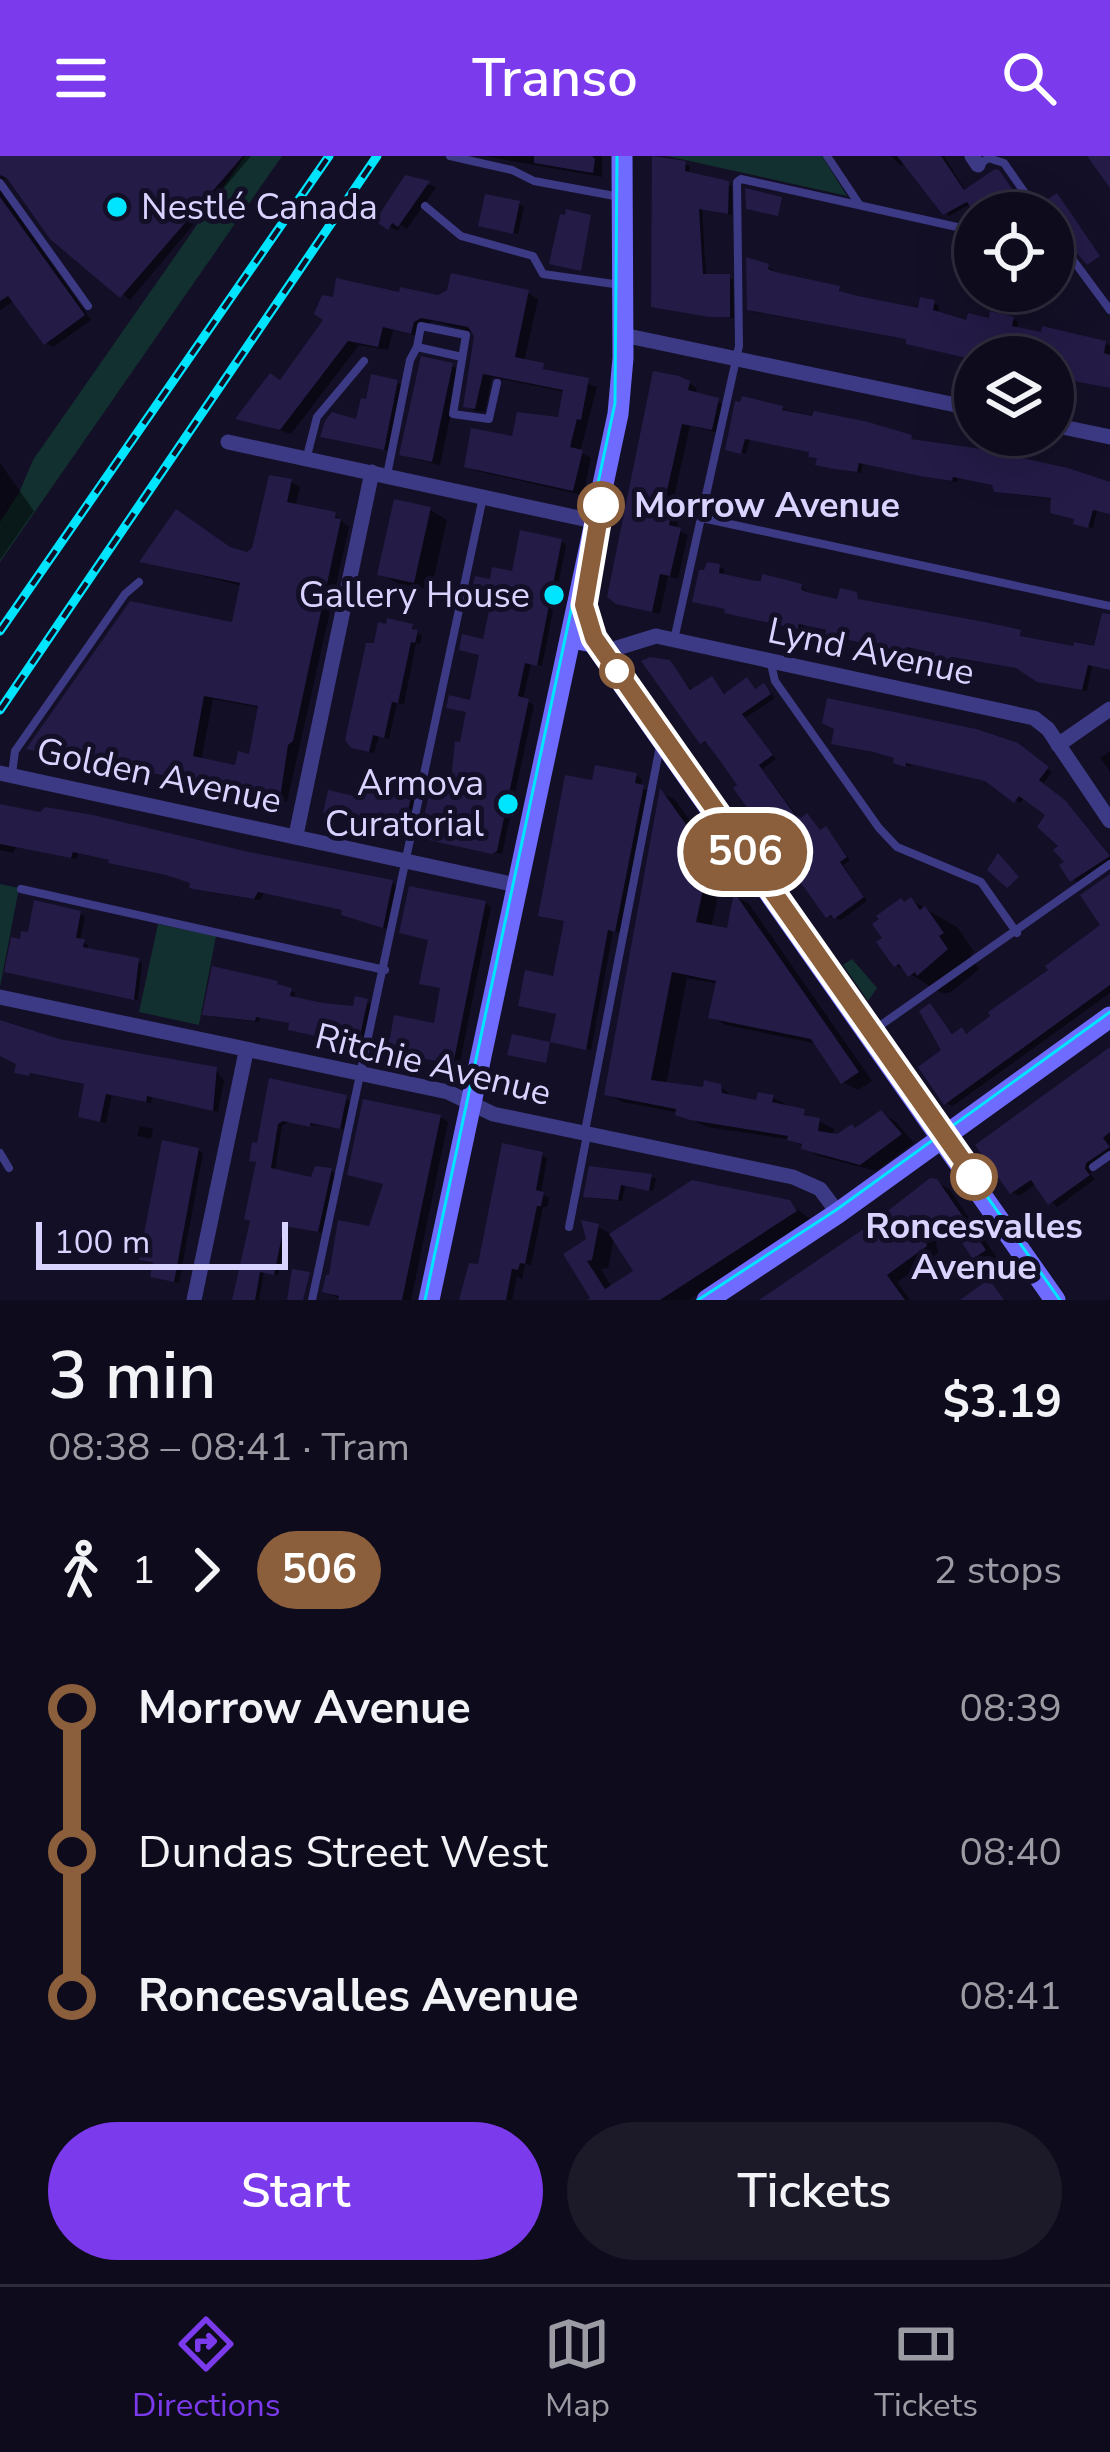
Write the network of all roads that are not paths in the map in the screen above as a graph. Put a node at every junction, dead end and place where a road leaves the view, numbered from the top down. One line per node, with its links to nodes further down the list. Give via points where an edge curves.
1 (450, 156): 7 (lane)
2 (622, 156): 7 (street)
3 (826, 156): 8 (lane)
4 (975, 161): 6 (lane, via 1004,163)
5 (0, 183): 13 (lane)
6 (1024, 192)
7 (622, 197): 12 (street)
8 (860, 205): 10 (lane); 18 (lane, via 737,182)
9 (425, 206): 12 (lane, via 461,236 533,256 543,274)
10 (954, 226)
11 (1074, 265): 14 (lane)
12 (622, 285): 15 (street)
13 (88, 305)
14 (1110, 310)
15 (623, 335): 18 (street); 29 (street, via 618,414)
16 (417, 347): 17 (lane); 17 (lane, via 422,326 466,335); 26 (lane)
17 (462, 356): 20 (lane, via 453,414 489,419)
18 (736, 358): 21 (street); 28 (lane)
19 (364, 362): 25 (lane, via 317,417)
20 (497, 382)
21 (954, 405)
22 (1074, 429): 23 (street)
23 (1110, 437)
24 (228, 442): 25 (street)
25 (307, 458): 26 (street)
26 (380, 473): 27 (street); 41 (street)
27 (484, 496): 29 (street); 42 (lane)
28 (702, 518): 31 (lane); 33 (lane)
29 (593, 521): 32 (street)
30 (139, 582): 39 (lane)
31 (1110, 606)
32 (571, 638): 34 (street, via 593,642); 44 (street)
33 (674, 640): 34 (street, Lynd Avenue, via 650,636); 35 (street, Lynd Avenue)
34 (601, 653): 37 (street)
35 (771, 662): 38 (street, Lynd Avenue, via 1034,718); 46 (lane, via 775,681 897,848 981,882)
36 (1110, 709): 38 (street)
37 (661, 740): 50 (street); 54 (lane)
38 (1058, 745): 40 (street)
39 (6, 774): 41 (street, Golden Avenue)
40 (1110, 821)
41 (296, 835): 42 (street, Golden Avenue)
42 (406, 860): 44 (street, Golden Avenue); 47 (lane)
43 (1110, 864): 46 (lane)
44 (516, 885): 53 (street)
45 (21, 889): 47 (lane)
46 (1017, 933): 50 (lane)
47 (385, 970): 52 (lane)
48 (0, 997): 51 (street, Ritchie Avenue)
49 (1110, 1018): 55 (street)
50 (868, 1034): 55 (street)
51 (246, 1052): 52 (street, Ritchie Avenue); 62 (street)
52 (359, 1072): 53 (street, Ritchie Avenue); 63 (lane)
53 (471, 1104): 54 (street, Ritchie Avenue); 64 (street)
54 (586, 1133): 60 (street, Ritchie Avenue, via 810,1182); 61 (lane)
55 (941, 1138): 60 (street); 66 (street)
56 (0, 1153): 59 (lane)
57 (1110, 1155): 58 (lane)
58 (1093, 1167)
59 (9, 1168)
60 (838, 1213): 65 (street)
61 (569, 1227)
62 (194, 1300)
63 (312, 1300)
64 (429, 1300)
65 (707, 1300)
66 (1055, 1300)

